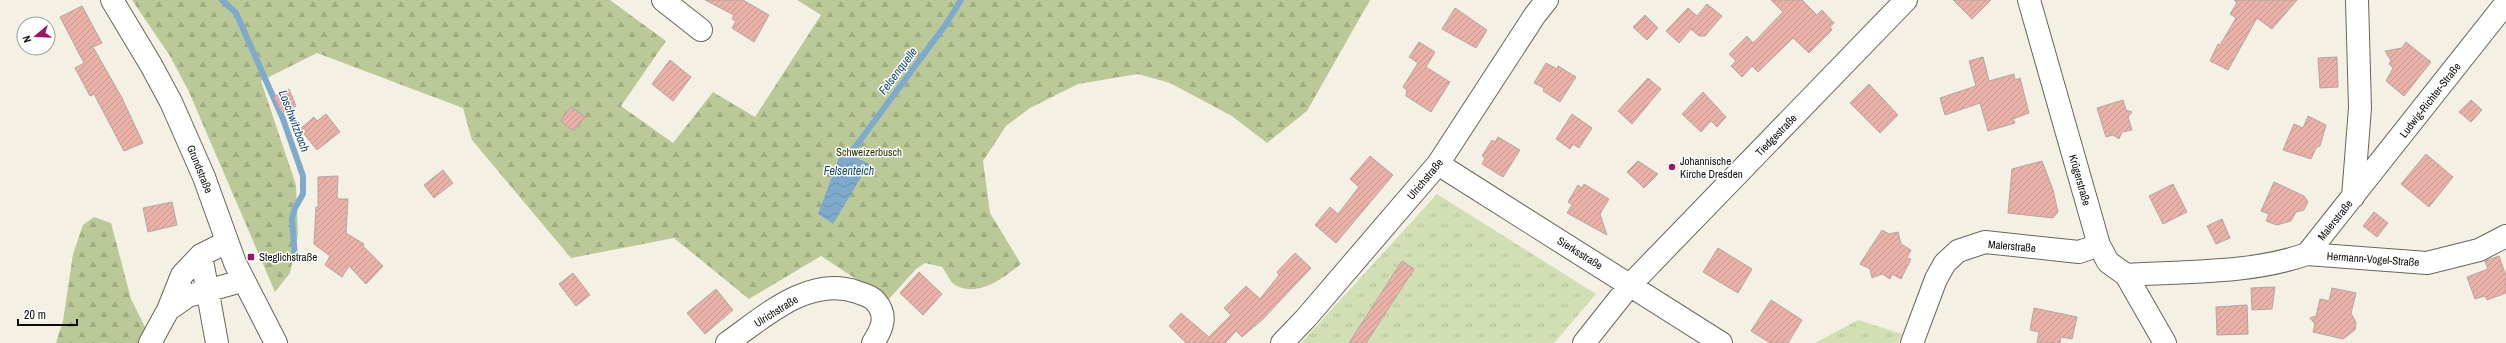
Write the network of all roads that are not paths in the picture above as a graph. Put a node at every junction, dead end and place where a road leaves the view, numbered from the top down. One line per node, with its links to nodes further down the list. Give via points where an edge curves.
1 (112, 0): 12 (street, Grundstraße, via 174,108 204,177)
2 (663, 0): 8 (street)
3 (1547, 0): 9 (street, Ulrichstraße)
4 (1906, 0): 18 (street, Tiedgestraße)
5 (2029, 0): 13 (street, Krügerstraße)
6 (2357, 0): 10 (street, Malerstraße, via 2360,108)
7 (2506, 3): 10 (street, Ludwig-Richter-Straße)
8 (701, 30)
9 (1438, 164): 18 (street, Sierksstraße); 26 (street, Ulrichstraße)
10 (2353, 197): 14 (street, Malerstraße)
11 (2506, 236): 14 (street, Hermann-Vogel-Straße, via 2480,250 2427,263)
12 (226, 242): 15 (street); 17 (street, Grundstraße)
13 (2099, 245): 16 (street, Krügerstraße, via 2108,262); 29 (street, Malerstraße, via 2079,252 1985,242 1958,251 1945,263 1936,279)
14 (2307, 254): 16 (street, via 2283,262 2247,268)
15 (201, 255): 19 (street); 20 (street, via 182,275)
16 (2126, 275): 30 (street, Krügerstraße)
17 (242, 281): 19 (street); 23 (street, Grundstraße)
18 (1630, 285): 27 (street, Tiedgestraße); 28 (street, Sierksstraße)
19 (207, 290): 20 (street, via 188,296); 22 (street)
20 (168, 310): 21 (street)
21 (150, 343)
22 (217, 343)
23 (276, 343)
24 (727, 343): 25 (street, Ulrichstraße, via 787,301 803,294 832,288 850,290 871,297 879,306 884,316 882,328)
25 (873, 343)
26 (1282, 343)
27 (1584, 343)
28 (1721, 343)
29 (1912, 343)
30 (2165, 343)

